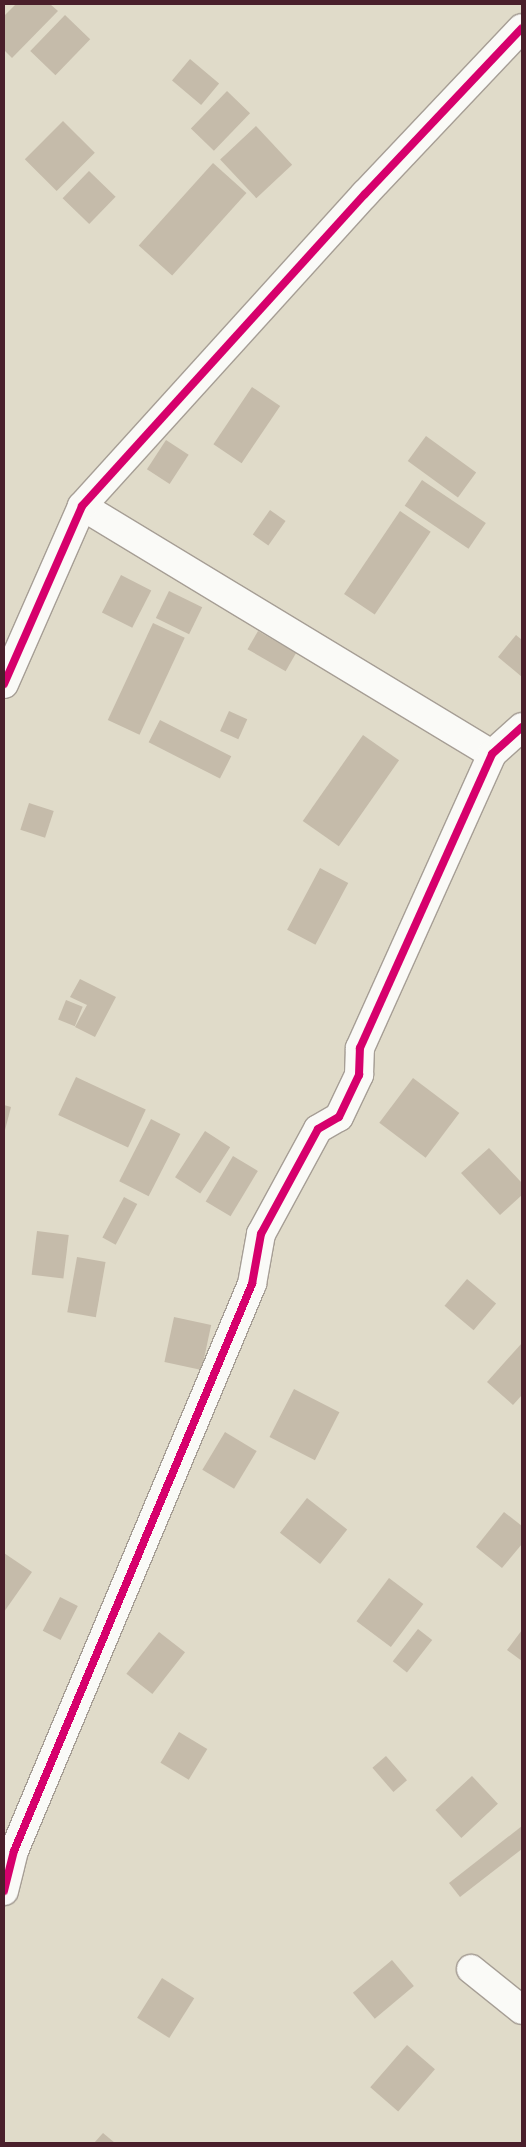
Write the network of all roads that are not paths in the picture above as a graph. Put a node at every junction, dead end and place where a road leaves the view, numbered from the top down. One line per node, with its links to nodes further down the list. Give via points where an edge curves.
1 (522, 28): 2 (street, via 365,194)
2 (82, 506): 3 (street); 5 (street)
3 (4, 684)
4 (522, 727): 5 (street)
5 (492, 754): 6 (street, via 360,1048 359,1075 338,1116 318,1129 261,1234 252,1284 14,1851)
6 (4, 1891)
7 (471, 1969): 8 (street)
8 (522, 2010)

